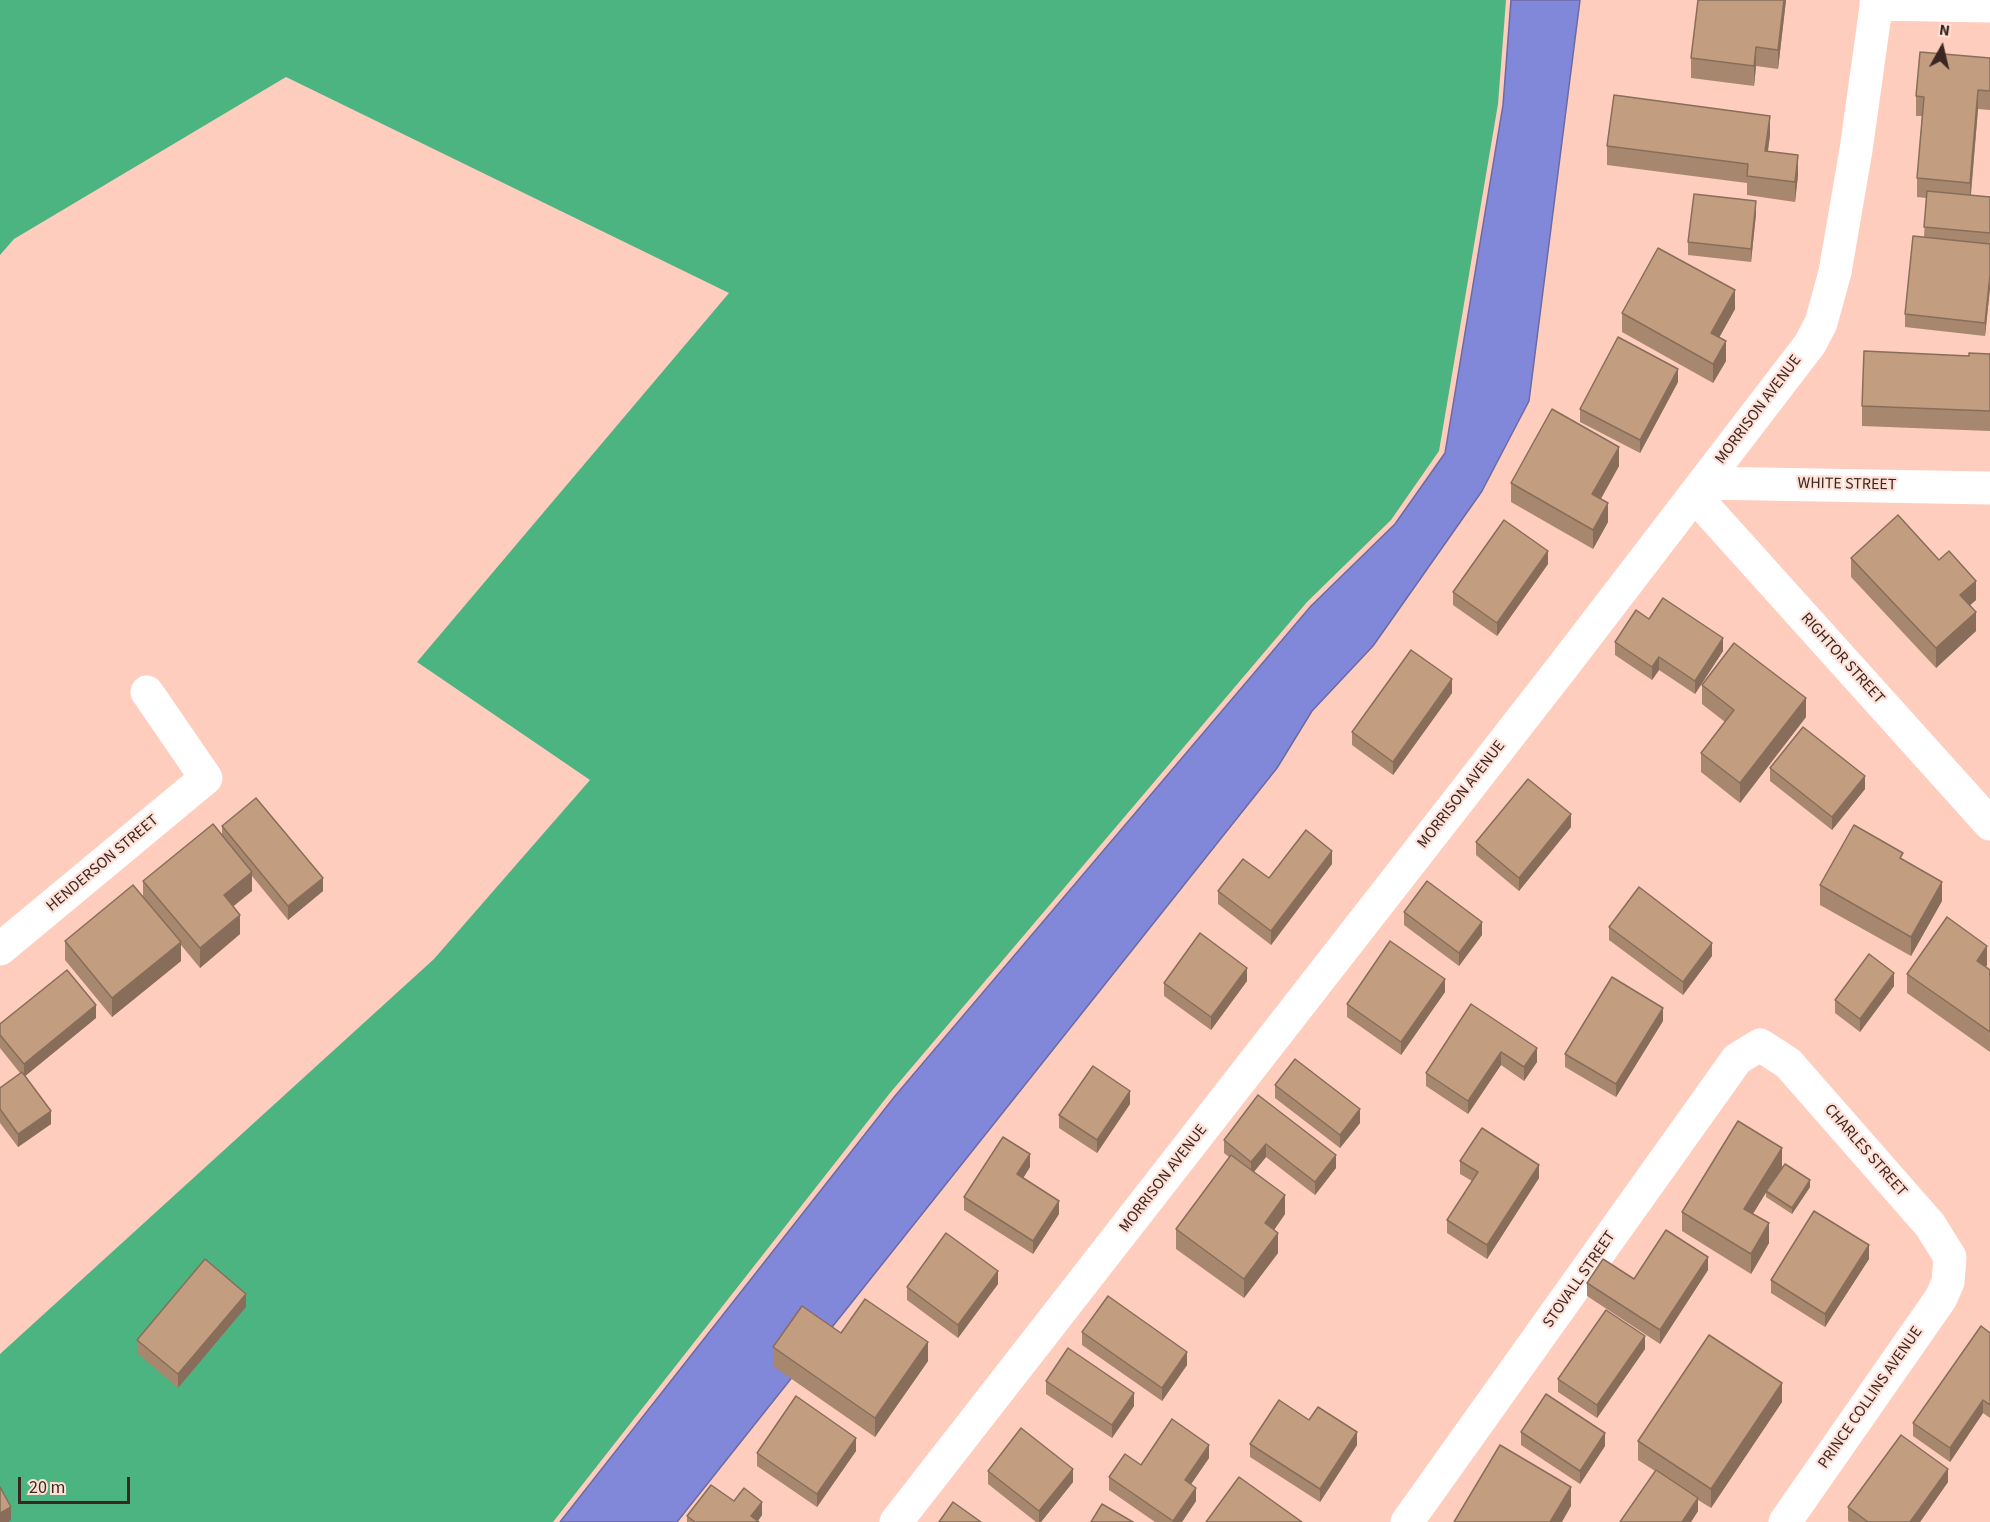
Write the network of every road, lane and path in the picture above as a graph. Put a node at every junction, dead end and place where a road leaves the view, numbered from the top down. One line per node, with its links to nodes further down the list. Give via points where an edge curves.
1 (1876, 2): 2 (street); 4 (street, MORRISON AVENUE, via 1856,150 1835,272 1821,323 1810,344)
2 (1990, 6)
3 (1990, 488): 4 (street, WHITE STREET)
4 (1699, 489): 6 (street, RIGHTOR STREET); 10 (street, MORRISON AVENUE)
5 (147, 692): 7 (street, HENDERSON STREET, via 206,778)
6 (1990, 824)
7 (0, 949)
8 (1760, 1046): 9 (street, CHARLES STREET, via 1788,1063 1930,1225 1950,1257); 11 (street, STOVALL STREET, via 1737,1059)
9 (1949, 1270): 12 (street, PRINCE COLLINS AVENUE, via 1941,1298)
10 (896, 1522)
11 (1407, 1522)
12 (1785, 1522)

